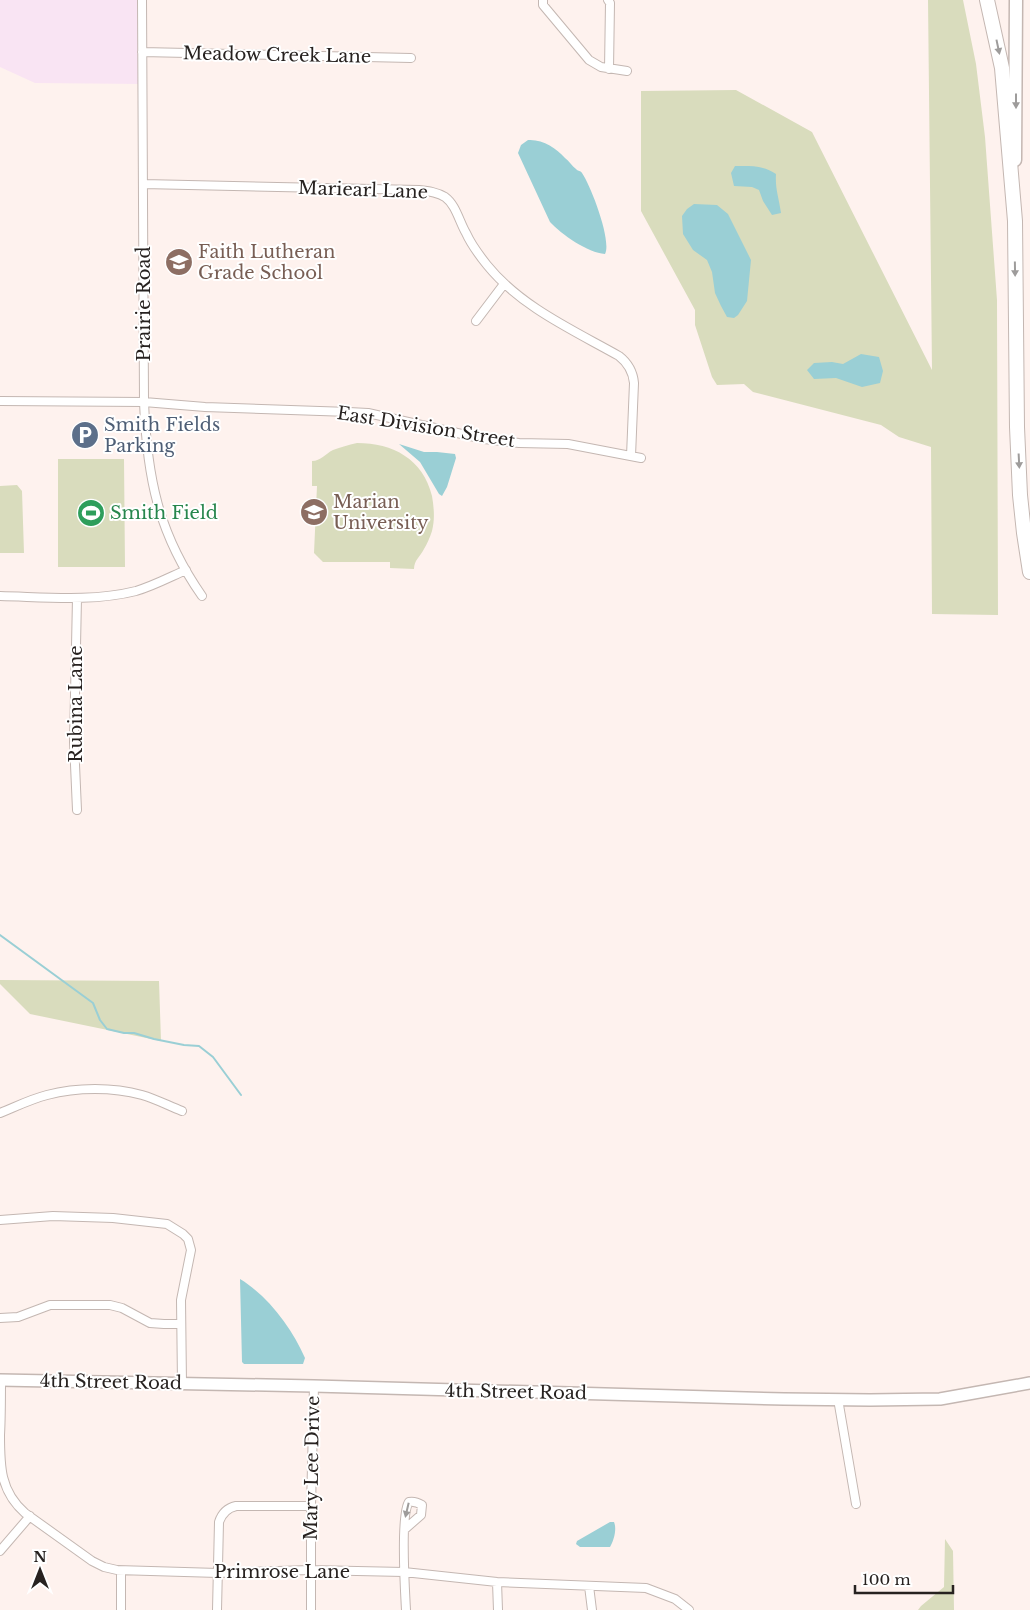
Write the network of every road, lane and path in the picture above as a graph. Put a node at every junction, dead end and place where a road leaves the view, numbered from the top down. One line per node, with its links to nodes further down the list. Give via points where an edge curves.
1 (142, 0): 6 (street, Prairie Road)
2 (543, 0): 8 (street, via 543,5 589,60)
3 (608, 0): 8 (street)
4 (986, 0): 11 (highway, one-way to 11, via 1002,68)
5 (1016, 0): 11 (main road, one-way to 11)
6 (142, 52): 7 (street, Meadow Creek Lane); 10 (street, Prairie Road)
7 (412, 58)
8 (609, 69): 9 (street)
9 (627, 71)
10 (143, 184): 12 (street, Mariearl Lane, via 437,193 452,204 474,248); 15 (street, Prairie Road)
11 (1015, 221): 19 (highway, one-way to 19, via 1017,427 1020,495)
12 (504, 284): 13 (street); 16 (street, Mariearl Lane, via 528,304 619,356 627,364 634,383)
13 (476, 321)
14 (0, 401): 15 (street, East Division Street)
15 (144, 402): 16 (street, East Division Street, via 368,413 484,439 568,444); 18 (street, Prairie Road, via 152,485 165,527)
16 (631, 456): 17 (street, East Division Street)
17 (641, 458)
18 (186, 570): 21 (street, Prairie Road); 22 (street, via 135,591)
19 (1030, 572)
20 (0, 596): 22 (street)
21 (202, 596)
22 (77, 598): 23 (street, Rubina Lane, via 74,742)
23 (78, 810)
24 (182, 1111): 25 (street, via 142,1095 94,1090 46,1095)
25 (0, 1113)
26 (0, 1220): 28 (street, via 83,1216 167,1224 184,1234 191,1250 181,1300)
27 (0, 1318): 28 (street, via 18,1317 50,1305 110,1305 150,1323)
28 (181, 1324): 31 (street)
29 (0, 1380): 31 (street, 4th Street Road); 36 (street, Primrose Lane, via 2,1474 12,1498)
30 (1030, 1383): 33 (street, 4th Street Road, via 940,1399)
31 (182, 1384): 32 (street, 4th Street Road)
32 (314, 1386): 33 (street, 4th Street Road); 35 (street, Mary Lee Drive)
33 (838, 1399): 34 (street)
34 (856, 1504)
35 (311, 1506): 39 (street, Mary Lee Drive); 42 (street, via 236,1506 227,1509 220,1522)
36 (30, 1516): 38 (street); 40 (street, Primrose Lane, via 96,1563)
37 (405, 1529): 41 (street)
38 (0, 1551)
39 (310, 1570): 41 (street, Primrose Lane); 42 (street, Primrose Lane); 47 (street, Mary Lee Drive)
40 (121, 1571): 42 (street, Primrose Lane); 45 (street)
41 (404, 1572): 43 (street, Primrose Lane); 48 (street)
42 (218, 1573): 46 (street)
43 (497, 1582): 44 (street, Primrose Lane); 49 (street)
44 (589, 1586): 50 (street); 51 (street, Primrose Lane, via 646,1588 675,1599)
45 (121, 1610)
46 (217, 1610)
47 (312, 1610)
48 (406, 1610)
49 (498, 1610)
50 (592, 1610)
51 (689, 1610)

